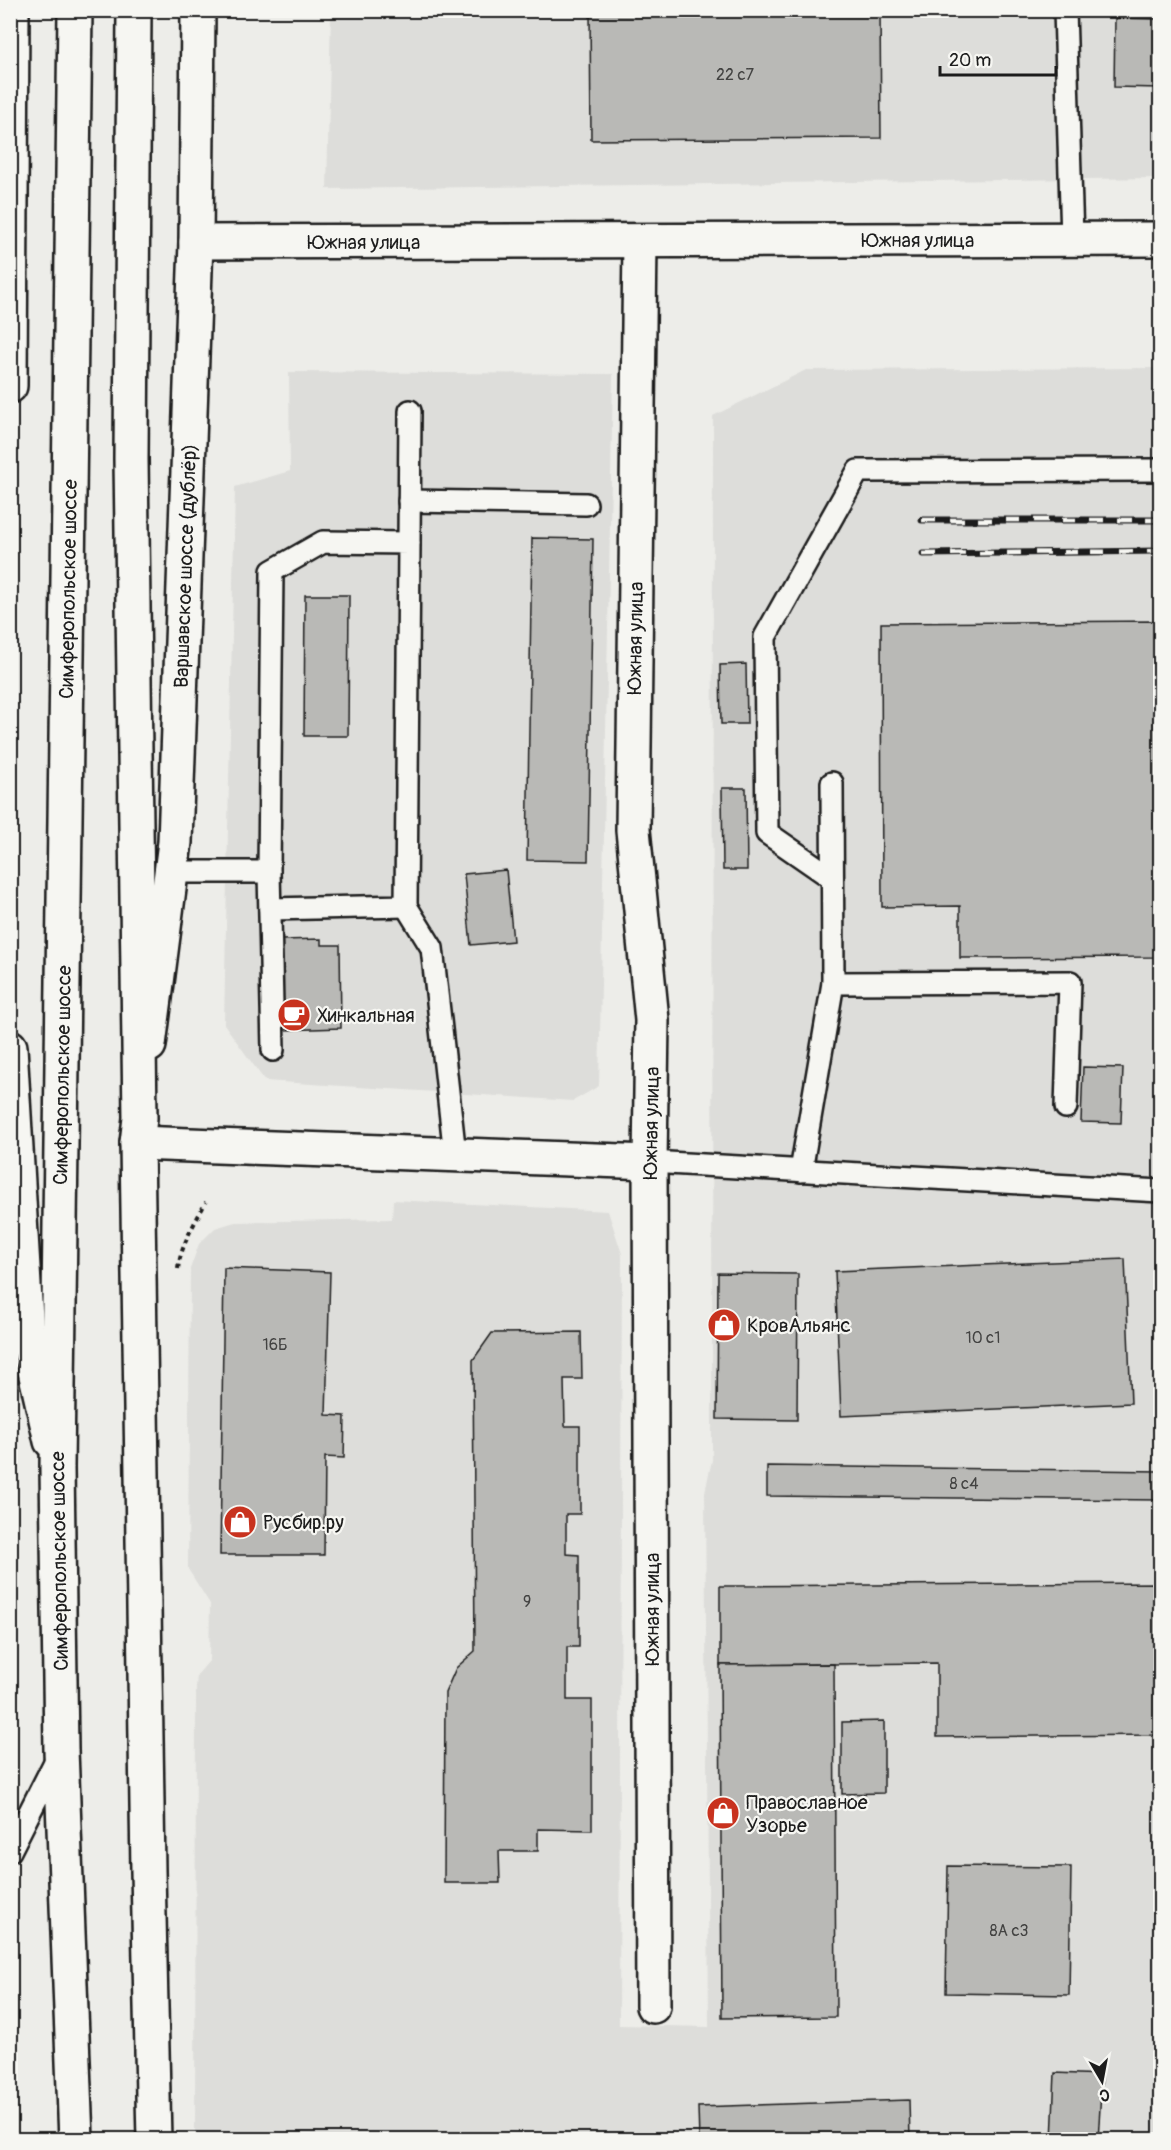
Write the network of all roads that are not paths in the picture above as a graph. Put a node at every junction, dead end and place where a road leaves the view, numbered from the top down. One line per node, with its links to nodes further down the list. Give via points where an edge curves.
1 (12, 10): 10 (main road)
2 (75, 10): 31 (main road, Симферопольское шоссе)
3 (134, 10): 26 (main road, via 131,459)
4 (198, 10): 9 (main road, Варшавское шоссе (дублёр))
5 (1065, 10): 6 (lane)
6 (1072, 239): 7 (main road, Южная улица); 8 (main road, Южная улица)
7 (1161, 239)
8 (640, 241): 9 (main road, Южная улица); 28 (main road, Южная улица, via 633,830 652,1020)
9 (196, 242): 17 (main road, Варшавское шоссе (дублёр))
10 (10, 386)
11 (410, 411): 13 (lane)
12 (1161, 470): 19 (lane, via 858,471 765,637 768,833)
13 (409, 501): 14 (lane); 15 (lane)
14 (586, 504)
15 (409, 543): 18 (lane, via 322,542 272,571); 20 (lane)
16 (832, 783): 19 (lane)
17 (171, 872): 18 (lane); 26 (main road, Варшавское шоссе (дублёр))
18 (269, 872): 21 (lane)
19 (832, 878): 22 (lane)
20 (406, 906): 21 (lane); 27 (lane, via 432,948)
21 (270, 909): 24 (lane)
22 (833, 983): 25 (lane, via 1070,982); 29 (lane)
23 (10, 1047): 31 (main road, via 27,1336)
24 (273, 1050)
25 (1066, 1107)
26 (139, 1131): 27 (main road); 36 (main road)
27 (455, 1155): 28 (main road)
28 (650, 1162): 29 (lane); 34 (main road, Южная улица)
29 (801, 1171): 30 (lane)
30 (1161, 1191)
31 (57, 1468): 32 (main road, Симферопольское шоссе)
32 (61, 1750): 33 (lane); 35 (main road, Симферопольское шоссе)
33 (10, 1851)
34 (653, 2006)
35 (76, 2139)
36 (154, 2139)

